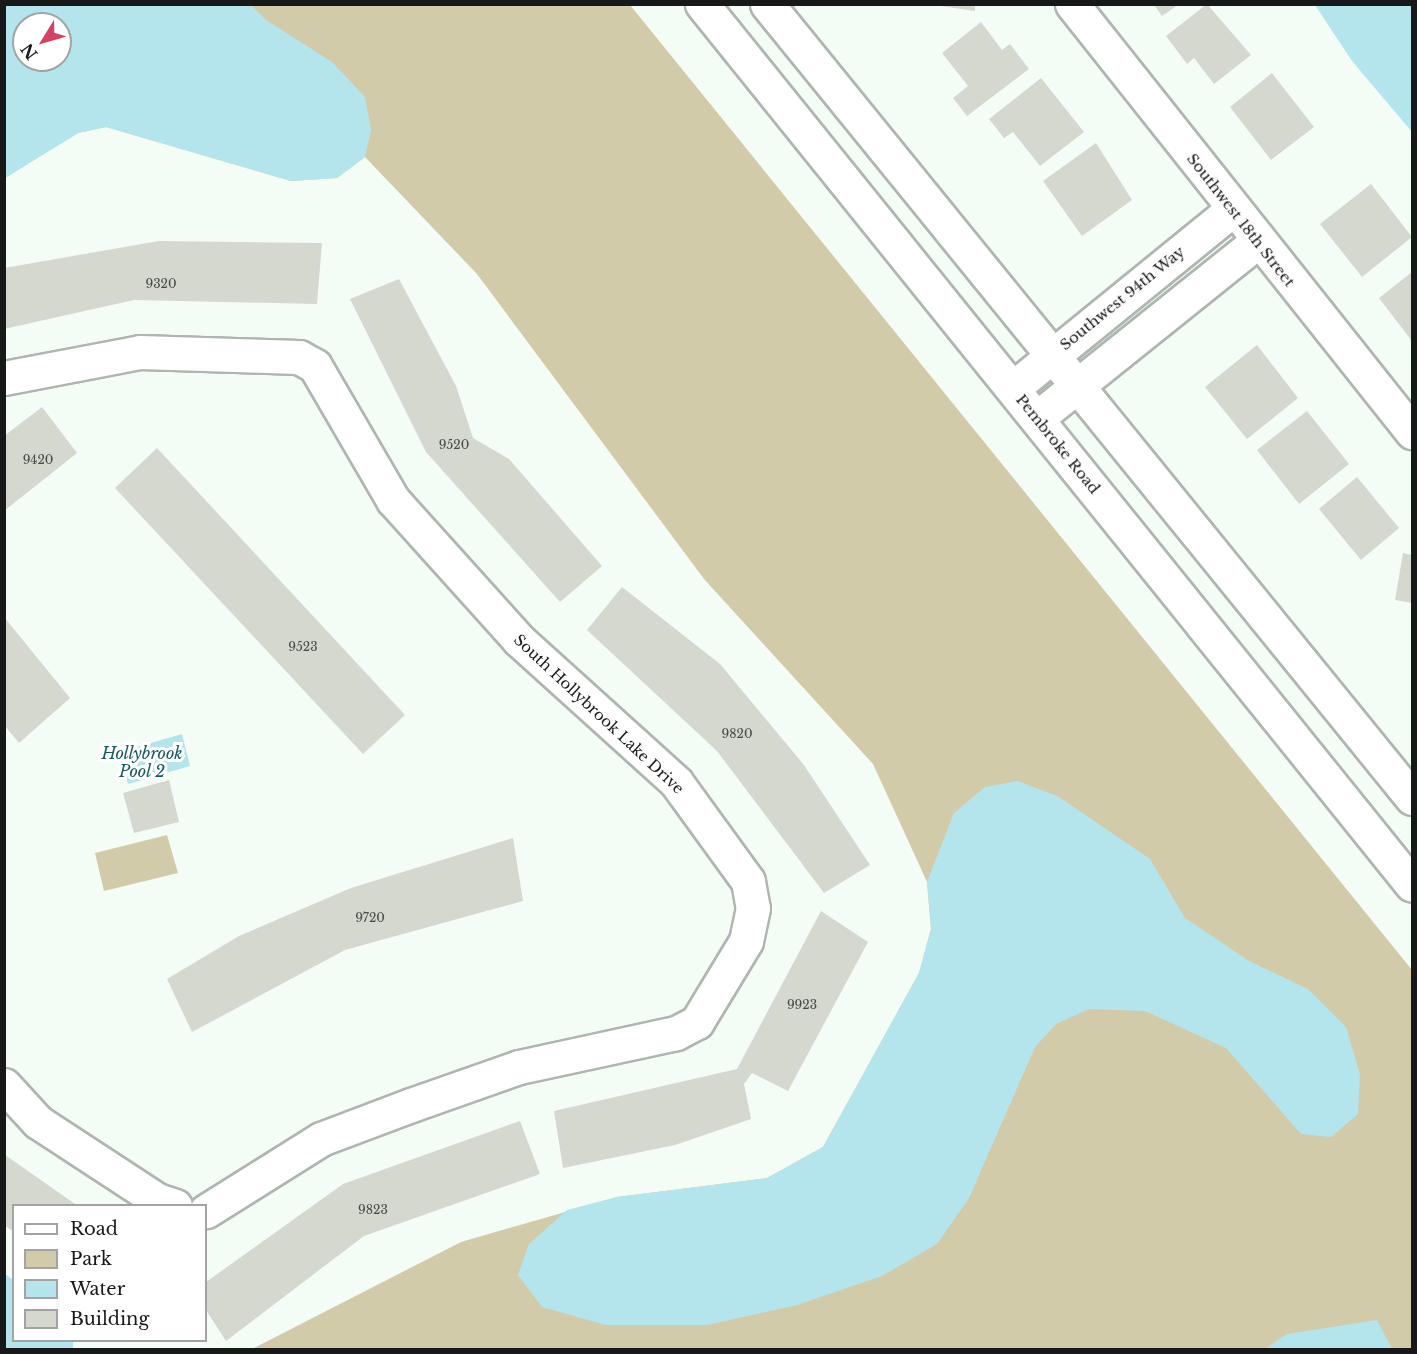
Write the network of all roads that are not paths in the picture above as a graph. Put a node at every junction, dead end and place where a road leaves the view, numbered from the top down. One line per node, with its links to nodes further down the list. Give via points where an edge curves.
1 (702, 4): 8 (street, Pembroke Road)
2 (767, 4): 6 (street)
3 (1072, 4): 4 (street, Southwest 18th Street)
4 (1232, 210): 5 (street, Southwest 18th Street); 6 (street, Southwest 94th Way)
5 (1257, 242): 9 (street); 11 (street, Southwest 18th Street)
6 (1050, 356): 8 (street, Southwest 94th Way); 9 (street)
7 (4, 378): 16 (street, South Hollybrook Lake Drive, via 140,352 299,357 315,366 393,500 519,640 676,782 748,881 753,908 746,941 697,1022 676,1033 519,1067 411,1104 321,1139)
8 (1013, 388): 10 (street, Pembroke Road)
9 (1077, 389): 10 (street); 12 (street)
10 (1037, 418): 13 (street, Pembroke Road)
11 (1413, 432)
12 (1413, 798)
13 (1413, 885)
14 (4, 1085): 15 (street, via 38,1122)
15 (169, 1204)
16 (207, 1210)

